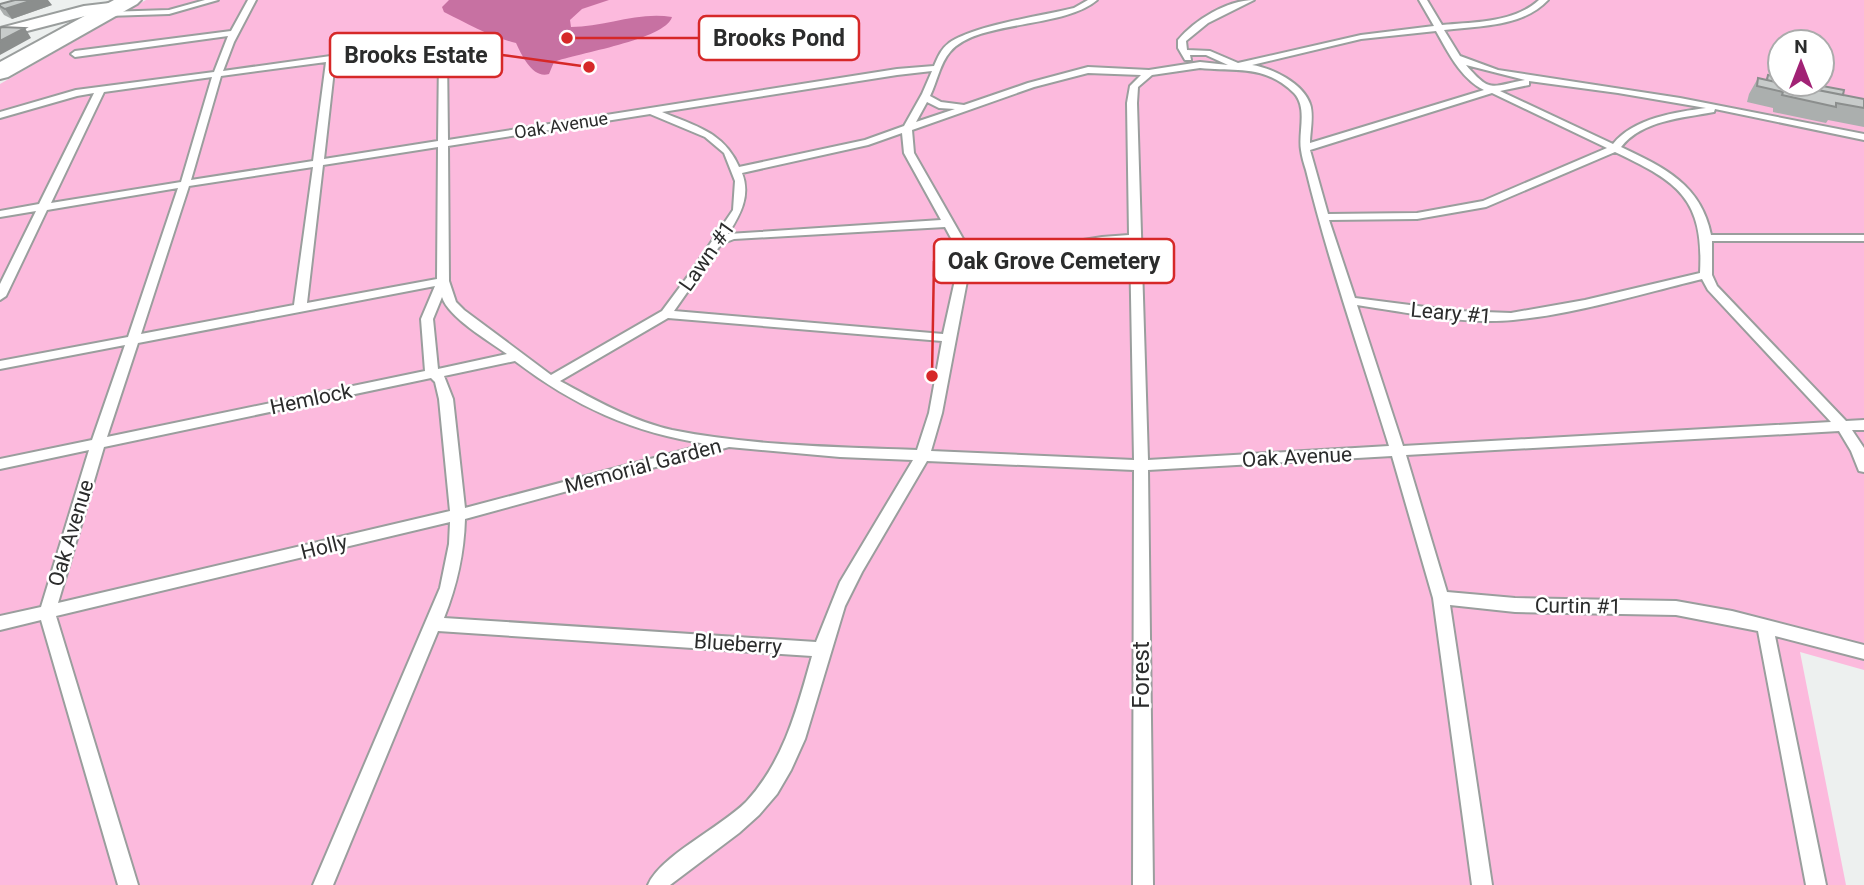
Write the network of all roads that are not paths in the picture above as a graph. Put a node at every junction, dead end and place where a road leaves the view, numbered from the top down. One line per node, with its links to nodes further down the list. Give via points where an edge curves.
1 (214, 0): 7 (lane, via 169,12)
2 (252, 0): 10 (lane, Oak Avenue)
3 (1093, 0): 17 (lane, via 1077,10 963,38 944,53)
4 (1250, 0): 12 (lane, via 1190,32 1182,40)
5 (1423, 0): 8 (lane)
6 (1545, 0): 8 (lane, via 1518,16)
7 (118, 7): 9 (street, via 83,11); 18 (street)
8 (1440, 29): 13 (lane); 16 (lane, via 1361,37)
9 (0, 33)
10 (234, 33): 11 (lane); 20 (lane, Oak Avenue)
11 (80, 52)
12 (1185, 52): 15 (lane, via 1190,61); 16 (lane, via 1207,53)
13 (1456, 57): 21 (lane); 23 (lane, via 1469,76)
14 (331, 59): 20 (lane); 31 (lane, via 415,48 438,51 443,55); 34 (lane)
15 (1200, 65): 16 (lane); 19 (lane)
16 (1234, 65): 32 (lane, via 1269,72 1299,93 1307,105)
17 (938, 68): 24 (lane); 27 (lane, Oak Avenue)
18 (0, 72)
19 (1149, 73): 25 (lane, via 1088,70); 41 (lane, Forest, via 1134,86 1132,103)
20 (219, 74): 22 (lane); 36 (lane, Oak Avenue)
21 (1541, 81): 23 (lane); 26 (lane)
22 (100, 90): 28 (lane, via 51,98); 37 (lane)
23 (1492, 92): 32 (lane); 33 (lane)
24 (925, 97): 25 (lane, via 939,105); 29 (lane)
25 (969, 107): 29 (lane)
26 (1726, 108): 30 (lane); 33 (lane, via 1639,128 1620,138)
27 (651, 111): 31 (lane, Oak Avenue); 35 (lane, via 708,135 728,152)
28 (0, 115)
29 (907, 129): 35 (lane); 40 (lane, via 909,153)
30 (1864, 137)
31 (444, 143): 34 (lane, Oak Avenue); 47 (lane)
32 (1305, 148): 39 (lane)
33 (1615, 148): 39 (lane, via 1486,204 1417,216); 42 (lane, via 1669,175 1686,190)
34 (318, 162): 36 (lane, Oak Avenue); 50 (lane)
35 (737, 171): 44 (lane, Lawn #1, via 738,210)
36 (185, 184): 37 (lane, Oak Avenue); 53 (lane, Oak Avenue)
37 (42, 207): 38 (lane, Oak Avenue); 48 (lane)
38 (0, 214)
39 (1323, 217): 49 (lane)
40 (949, 223): 44 (lane, via 754,234); 45 (lane)
41 (1135, 238): 45 (lane); 65 (lane, Forest)
42 (1708, 238): 43 (lane); 46 (lane)
43 (1864, 238)
44 (719, 241): 51 (lane, Lawn #1)
45 (965, 262): 52 (lane)
46 (1706, 275): 49 (lane, Leary #1, via 1511,317 1457,315); 59 (lane)
47 (443, 281): 50 (lane); 54 (lane, Memorial Garden, via 450,303 460,313); 56 (lane, via 427,319)
48 (0, 296)
49 (1350, 300): 62 (lane)
50 (300, 308): 53 (lane)
51 (666, 314): 52 (lane); 57 (lane, Lawn #1)
52 (948, 338): 63 (lane, via 939,400)
53 (131, 341): 55 (lane); 61 (lane, Oak Avenue)
54 (519, 356): 56 (lane, Hemlock); 57 (lane, Memorial Garden)
55 (0, 365)
56 (432, 372): 61 (lane, Hemlock); 67 (lane, via 441,380 446,400)
57 (550, 381): 60 (lane, Memorial Garden, via 629,421)
58 (1864, 425): 59 (lane, Oak Avenue)
59 (1843, 427): 62 (lane, Oak Avenue); 66 (lane)
60 (731, 443): 63 (lane, Oak Avenue); 67 (lane, Memorial Garden)
61 (98, 444): 64 (lane, Hemlock); 69 (lane, Oak Avenue)
62 (1397, 452): 65 (lane, Oak Avenue); 68 (lane)
63 (922, 456): 65 (lane, Oak Avenue); 73 (lane, via 837,606)
64 (0, 464)
65 (1141, 465): 78 (lane, Forest)
66 (1864, 467)
67 (458, 515): 69 (lane, Holly); 71 (lane, via 448,588)
68 (1441, 598): 72 (lane, Curtin #1, via 1515,605 1676,608); 79 (lane)
69 (47, 613): 70 (lane, Holly); 75 (lane, Oak Avenue)
70 (0, 623)
71 (433, 624): 73 (lane, Blueberry); 76 (lane)
72 (1765, 626): 74 (lane, Curtin #1); 80 (lane)
73 (825, 650): 77 (lane, via 801,727 760,799 667,873)
74 (1864, 652)
75 (128, 885)
76 (323, 885)
77 (659, 885)
78 (1143, 885)
79 (1482, 885)
80 (1816, 885)

